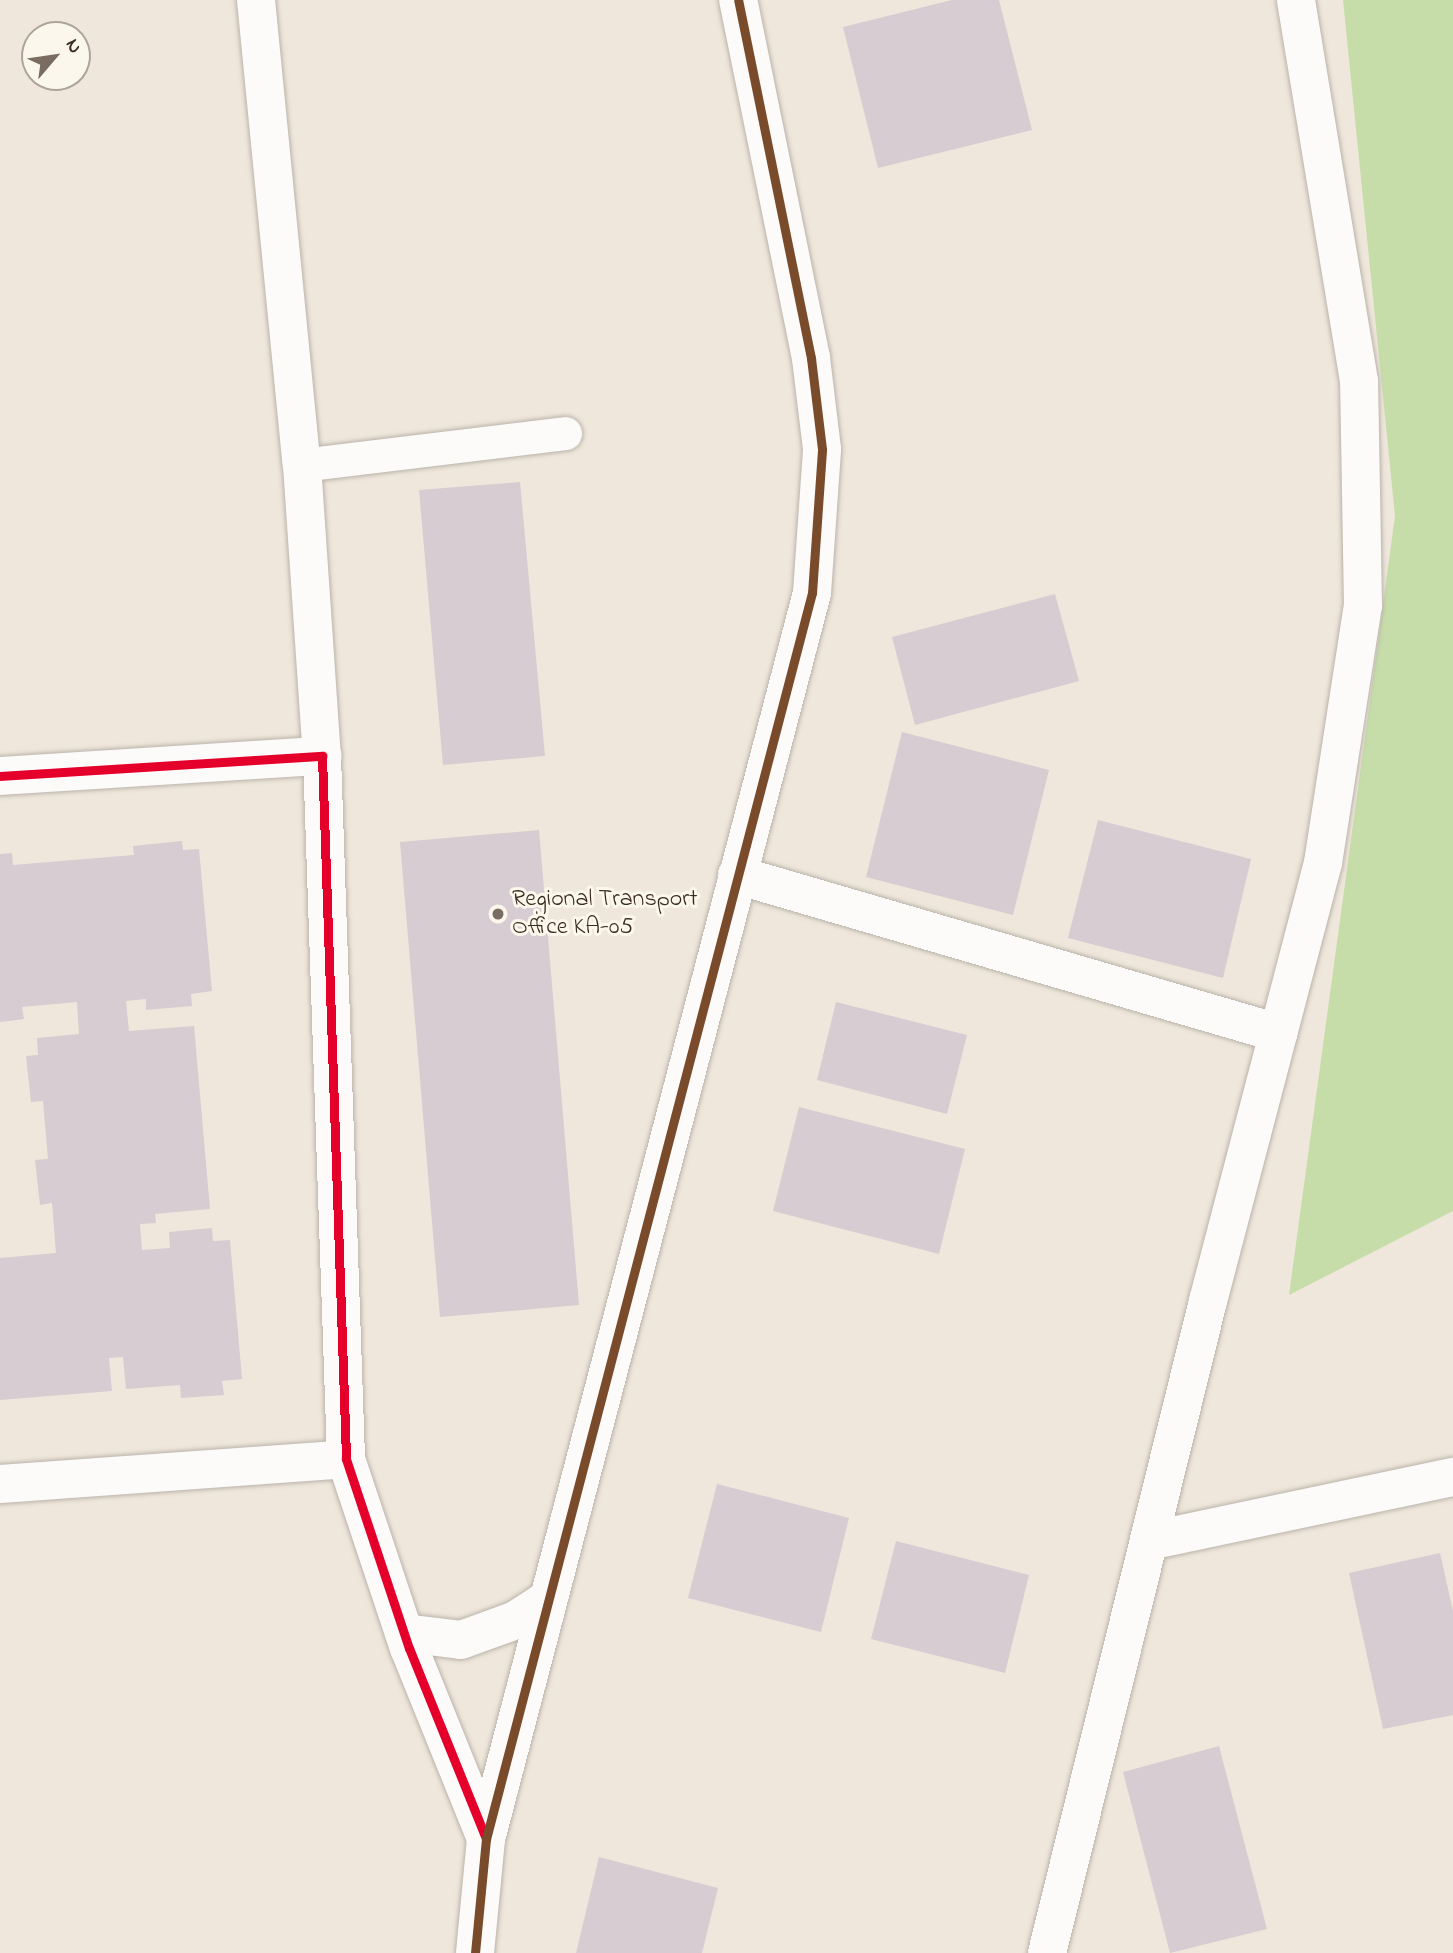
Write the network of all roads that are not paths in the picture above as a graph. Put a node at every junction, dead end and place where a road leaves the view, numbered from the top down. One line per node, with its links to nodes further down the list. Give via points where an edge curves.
1 (256, 0): 5 (street)
2 (738, 0): 8 (street, via 811,358 822,449 812,593)
3 (1296, 0): 9 (street, via 1359,381 1363,606 1323,863)
4 (565, 433): 5 (lane)
5 (302, 465): 6 (street)
6 (322, 756): 7 (street); 10 (street)
7 (0, 776)
8 (737, 875): 9 (street); 14 (street)
9 (1278, 1033): 13 (street)
10 (346, 1459): 12 (street); 15 (street)
11 (1453, 1477): 13 (street)
12 (0, 1484)
13 (1149, 1541): 18 (street)
14 (548, 1600): 15 (street, via 516,1620 461,1640); 16 (street)
15 (404, 1633): 16 (street)
16 (486, 1839): 17 (street)
17 (475, 1953)
18 (1047, 1953)

